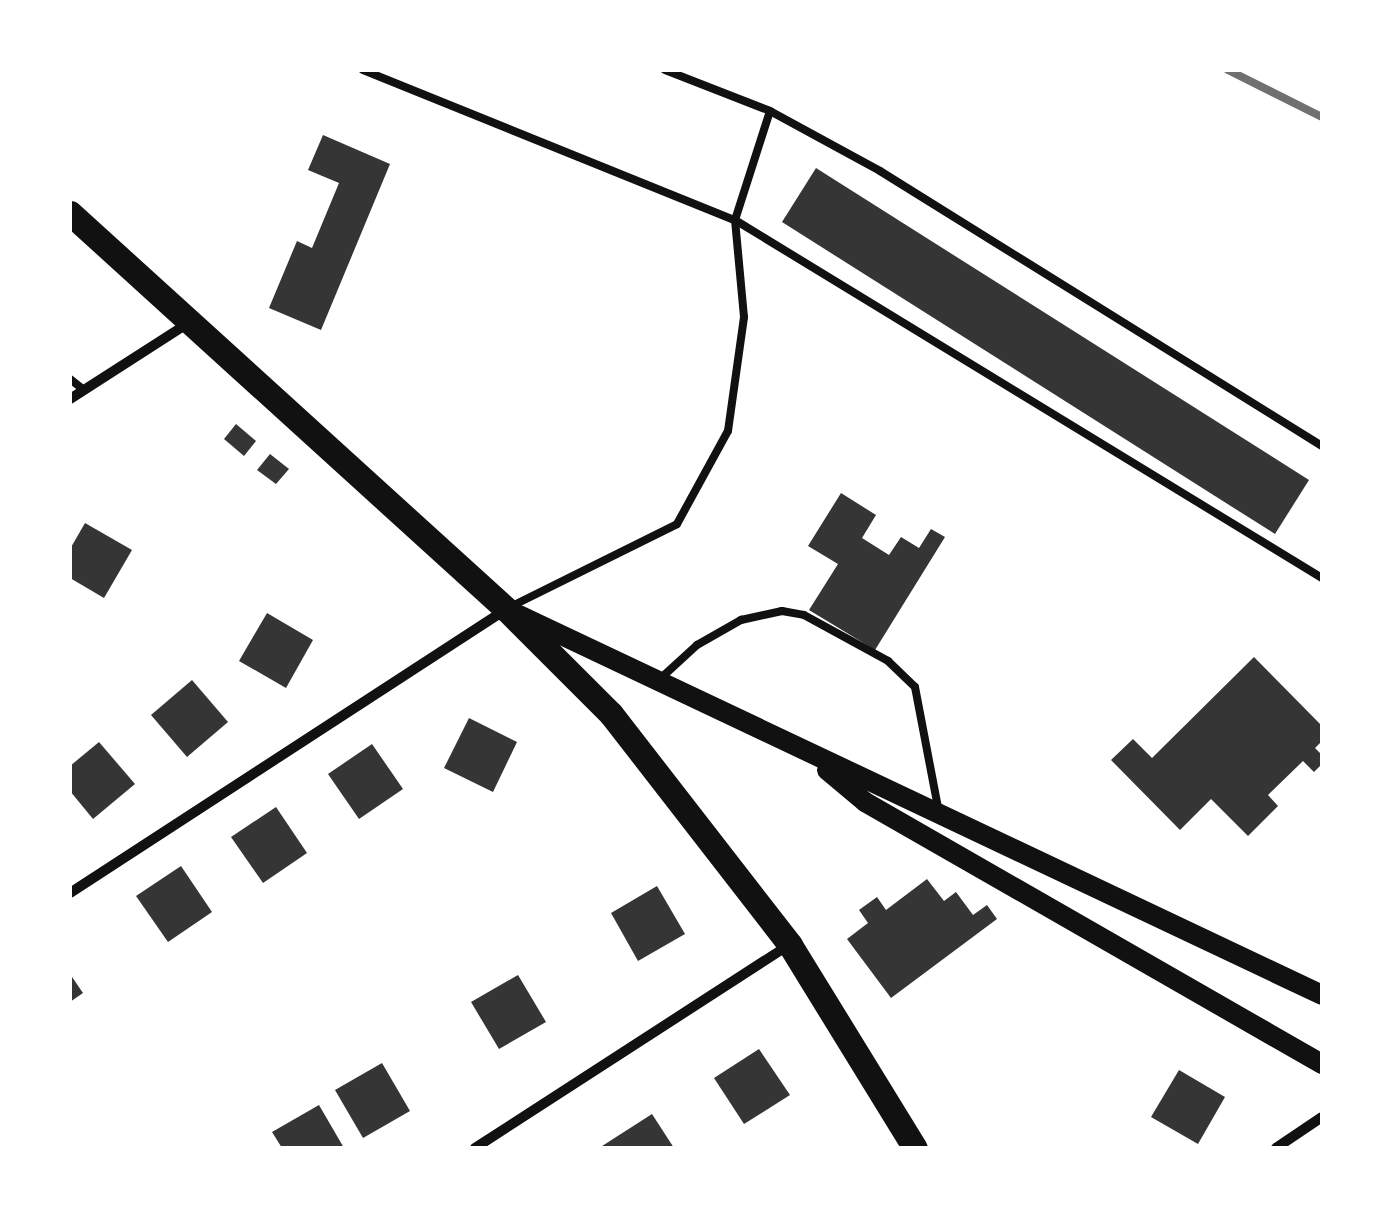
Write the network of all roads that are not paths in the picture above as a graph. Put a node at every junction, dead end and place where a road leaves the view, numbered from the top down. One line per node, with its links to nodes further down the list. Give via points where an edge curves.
1 (363, 70): 5 (lane)
2 (666, 70): 3 (lane)
3 (770, 111): 5 (lane); 10 (lane, via 880,171)
4 (70, 213): 6 (main road)
5 (735, 220): 11 (lane); 12 (lane, via 744,317 728,431 677,524)
6 (188, 323): 8 (street); 12 (main road)
7 (70, 379): 8 (lane)
8 (84, 390): 9 (street)
9 (70, 399)
10 (1322, 446)
11 (1322, 578)
12 (506, 609): 13 (main road); 16 (street); 17 (main road, via 612,714)
13 (657, 682): 14 (main road); 15 (lane, via 697,644 741,620 782,611 804,615 888,660 914,687)
14 (810, 756): 15 (main road); 19 (main road, via 866,802)
15 (939, 812): 18 (main road)
16 (70, 893)
17 (790, 945): 21 (street); 22 (main road)
18 (1322, 995)
19 (1322, 1064)
20 (1322, 1117): 23 (street)
21 (475, 1148)
22 (915, 1148)
23 (1276, 1148)

